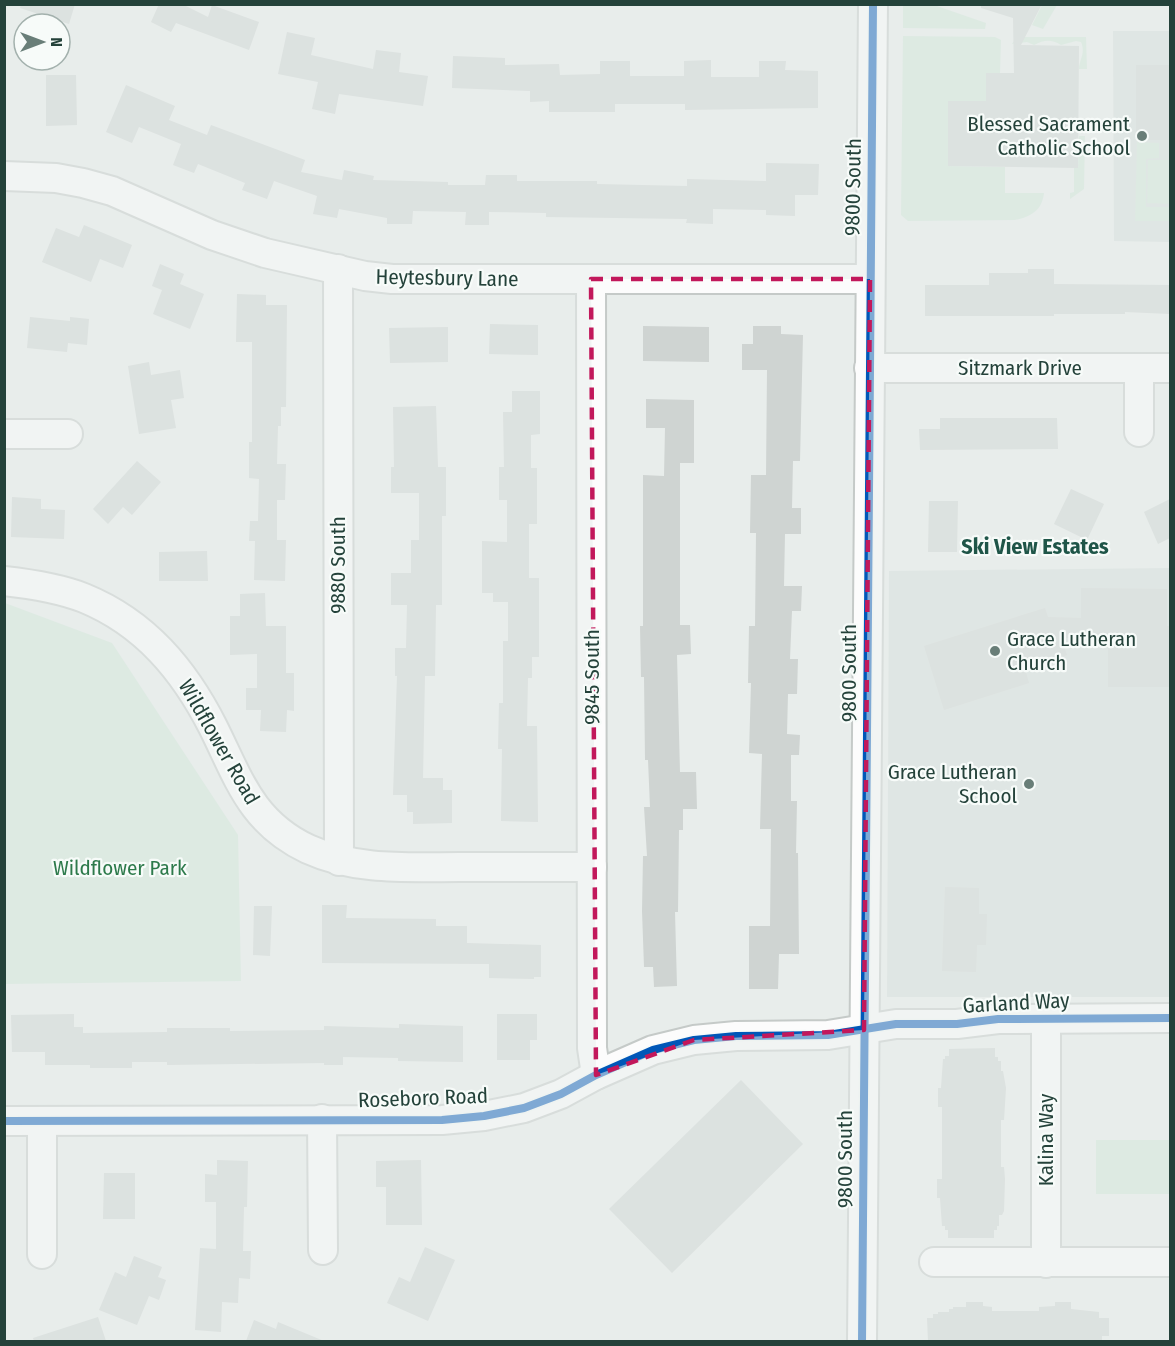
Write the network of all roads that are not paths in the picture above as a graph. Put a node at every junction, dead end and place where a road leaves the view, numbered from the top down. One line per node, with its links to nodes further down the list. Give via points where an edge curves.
1 (873, 4): 5 (street, 9800 South)
2 (4, 176): 3 (street, Heytesbury Lane, via 56,178 112,191 212,235 265,253)
3 (338, 269): 4 (street, Heytesbury Lane, via 392,279); 13 (street, 9880 South)
4 (591, 279): 5 (street, Heytesbury Lane); 14 (street, 9845 South)
5 (870, 279): 6 (street, 9800 South)
6 (870, 368): 7 (street, Sitzmark Drive); 17 (street, 9800 South)
7 (1139, 368): 8 (street, Sitzmark Drive); 9 (street)
8 (1170, 368)
9 (1139, 432)
10 (4, 434): 11 (street)
11 (68, 434)
12 (4, 581): 13 (street, Wildflower Road, via 84,598 129,622 165,654 194,693 248,800 275,829)
13 (339, 861): 14 (street, Wildflower Road, via 384,867)
14 (592, 867): 18 (street, 9845 South, via 592,1048)
15 (1046, 1018): 16 (street, Garland Way); 17 (street, Garland Way, via 896,1024); 26 (street, Kalina Way)
16 (1170, 1018)
17 (864, 1030): 18 (street, Roseboro Road, via 694,1040 653,1050); 27 (street, 9800 South)
18 (596, 1075): 19 (street, Roseboro Road, via 524,1108 484,1116 442,1120)
19 (322, 1119): 21 (street, Roseboro Road); 22 (street)
20 (4, 1121): 21 (street, Roseboro Road)
21 (42, 1121): 23 (street)
22 (323, 1250)
23 (42, 1254)
24 (934, 1262): 26 (street)
25 (1170, 1262): 26 (street)
26 (1046, 1263)
27 (862, 1341)

